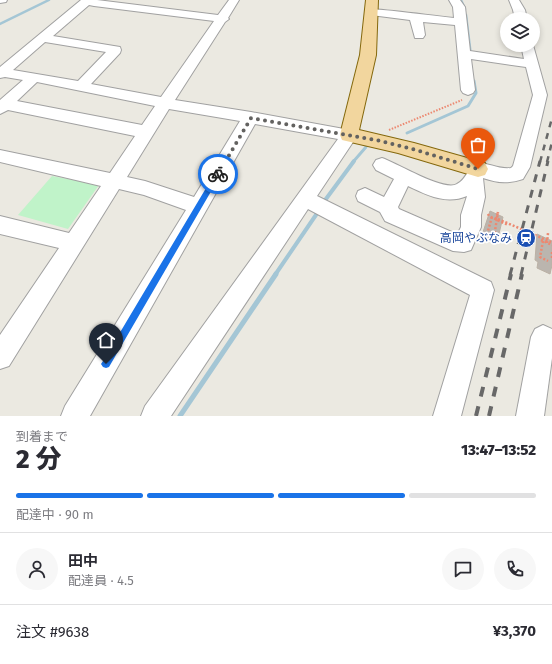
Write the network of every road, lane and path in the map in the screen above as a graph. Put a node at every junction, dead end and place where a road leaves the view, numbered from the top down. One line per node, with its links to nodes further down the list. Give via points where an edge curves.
1 (88, 0): 8 (street, via 94,3 180,8); 11 (street)
2 (234, 0): 8 (street)
3 (454, 0): 9 (street, via 459,7)
4 (514, 0): 6 (street)
5 (372, 6): 7 (street); 24 (main road, via 368,55)
6 (519, 12)
7 (416, 18): 9 (street); 10 (street)
8 (223, 19): 19 (street)
9 (460, 22): 13 (street)
10 (418, 35)
11 (42, 38): 15 (street); 17 (street, via 115,50)
12 (529, 52): 14 (street)
13 (464, 54): 14 (street); 18 (street)
14 (532, 64): 27 (street, via 540,94 521,167 517,174 508,177)
15 (1, 73): 16 (street)
16 (34, 77): 17 (street); 20 (street)
17 (81, 86): 19 (street)
18 (468, 90): 23 (path, via 463,100)
19 (165, 103): 21 (street); 22 (street)
20 (3, 107): 22 (street)
21 (251, 118): 24 (street); 32 (street)
22 (146, 132): 29 (street)
23 (385, 132)
24 (349, 135): 27 (main road, via 410,148); 31 (street)
25 (0, 156): 29 (street)
26 (382, 165): 28 (street)
27 (476, 175): 28 (street, via 459,193 447,194); 40 (street, via 472,227 464,243)
28 (406, 178): 33 (street)
29 (115, 182): 32 (street, via 145,188); 42 (street)
30 (365, 196): 33 (street)
31 (316, 204): 45 (street); 49 (street)
32 (198, 206): 48 (street)
33 (389, 207): 40 (street, via 392,214)
34 (498, 212): 35 (path)
35 (497, 219): 35 (path, bridge, via 490,216 487,234 494,237); 37 (path); 39 (path, bridge)
36 (0, 225): 42 (street)
37 (508, 225)
38 (552, 235): 39 (path, via 548,233)
39 (544, 241): 41 (path); 44 (path, via 540,257)
40 (453, 242): 45 (street, via 454,253)
41 (552, 243)
42 (74, 244): 47 (street)
43 (552, 252): 44 (path)
44 (550, 261)
45 (447, 272): 50 (street, via 483,290)
46 (552, 342): 51 (street, via 543,337)
47 (3, 347)
48 (75, 416)
49 (155, 416)
50 (447, 416)
51 (530, 416)

